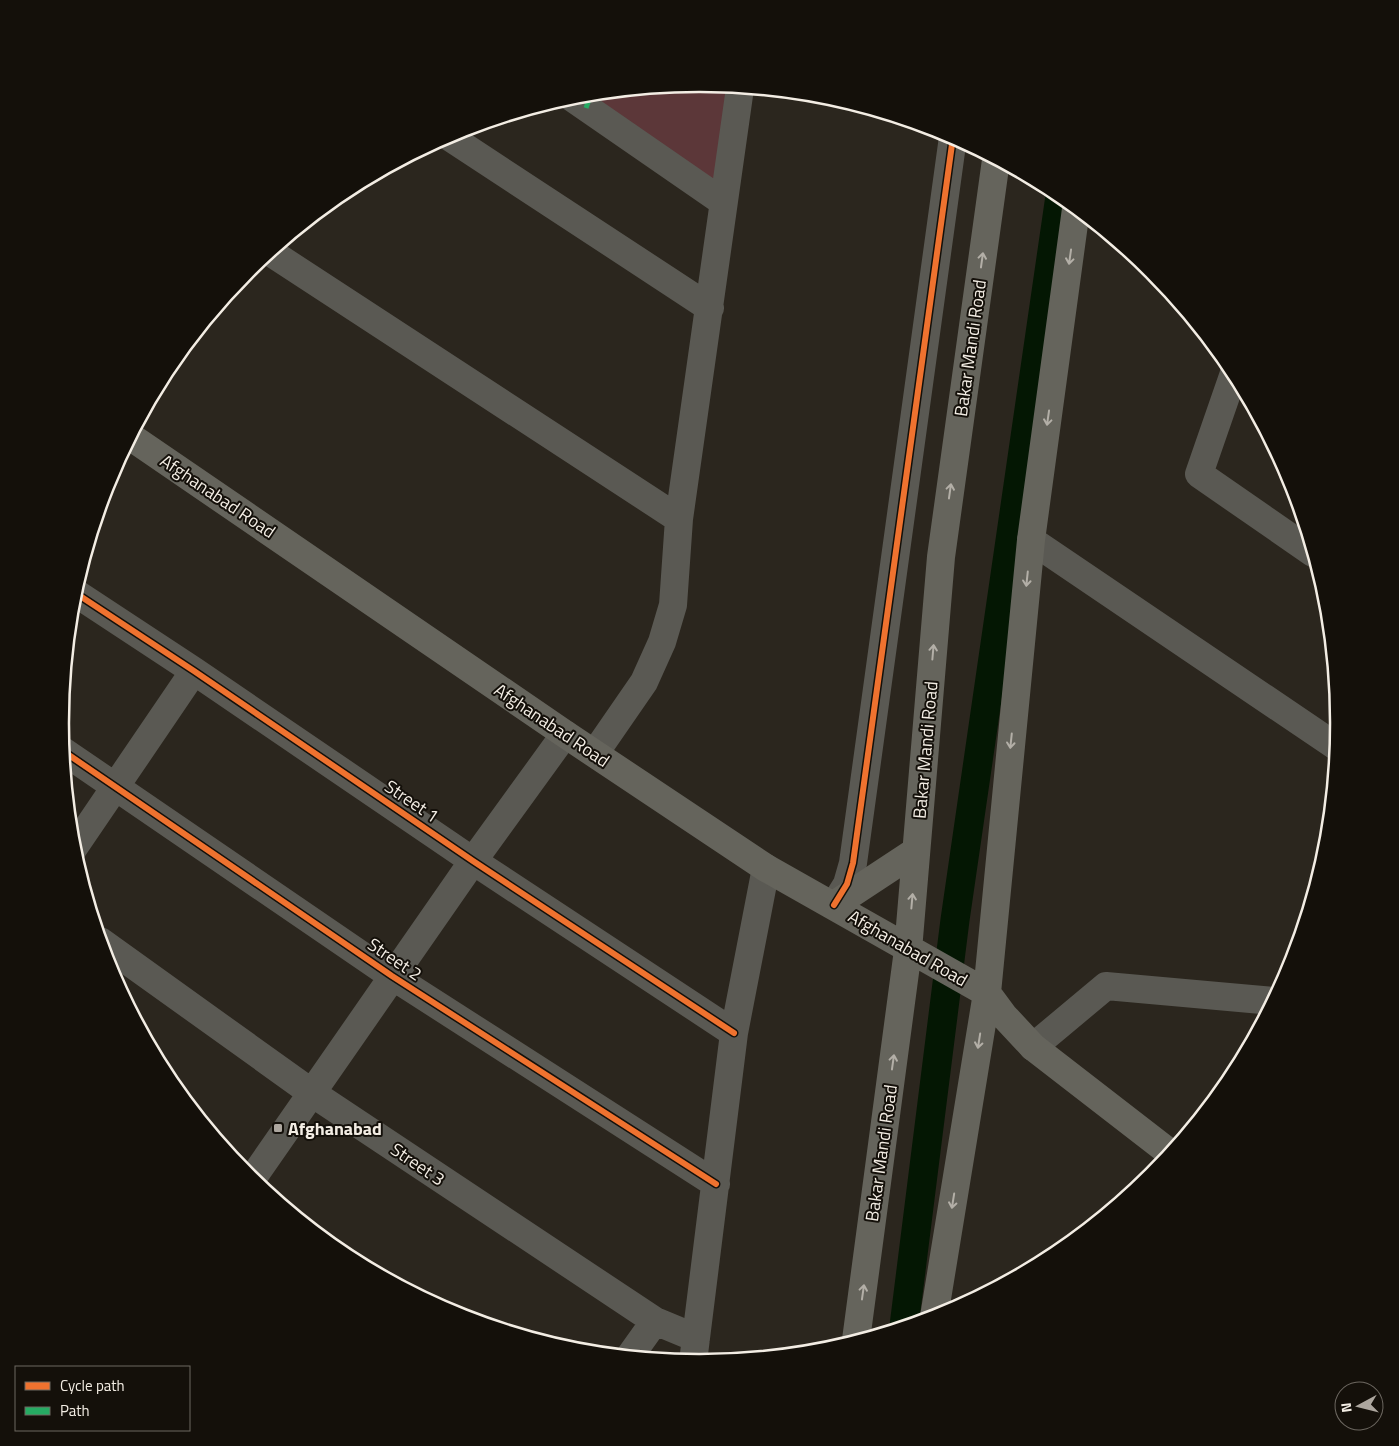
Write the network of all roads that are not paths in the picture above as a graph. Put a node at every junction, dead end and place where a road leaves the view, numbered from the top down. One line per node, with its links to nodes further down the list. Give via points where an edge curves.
1 (739, 94): 6 (street)
2 (586, 103): 6 (street)
3 (456, 141): 9 (street)
4 (952, 145): 26 (street, via 853,864 847,884)
5 (995, 166): 23 (main road, Bakar Mandi Road, one-way to 5, via 941,557)
6 (723, 202): 9 (street)
7 (1075, 217): 13 (main road, one-way to 13)
8 (276, 256): 12 (street)
9 (710, 308): 12 (street)
10 (1231, 383): 14 (street, via 1200,474)
11 (136, 440): 17 (main road, Afghanabad Road)
12 (679, 519): 19 (street, via 673,605 662,642 644,682)
13 (1031, 540): 18 (street); 30 (main road, one-way to 30)
14 (1305, 548)
15 (82, 597): 16 (street, Street 1)
16 (194, 670): 21 (street); 24 (street, Street 1)
17 (565, 734): 19 (main road, Afghanabad Road); 24 (street)
18 (1330, 742)
19 (595, 753): 25 (main road, Afghanabad Road)
20 (70, 755): 21 (street, Street 2)
21 (115, 785): 22 (street); 29 (street, Street 2)
22 (80, 839)
23 (916, 850): 26 (main road); 28 (main road, Bakar Mandi Road, one-way to 23)
24 (473, 860): 29 (street); 32 (street, Street 1)
25 (766, 868): 26 (main road, Afghanabad Road); 32 (street)
26 (834, 906): 28 (main road, Afghanabad Road)
27 (111, 949): 34 (street, Street 3)
28 (908, 950): 30 (main road, Afghanabad Road); 40 (main road, Bakar Mandi Road, one-way to 28)
29 (392, 976): 34 (street); 37 (street, Street 2)
30 (980, 989): 33 (main road); 38 (main road, one-way to 38)
31 (1266, 1000): 33 (street, via 1106,986)
32 (734, 1033): 37 (street)
33 (1033, 1047): 35 (main road)
34 (312, 1094): 36 (street); 39 (street, Street 3)
35 (1165, 1149)
36 (257, 1172)
37 (716, 1184): 42 (street)
38 (935, 1308)
39 (655, 1321): 41 (street); 42 (street, Street 3)
40 (857, 1334)
41 (634, 1350)
42 (695, 1350)

